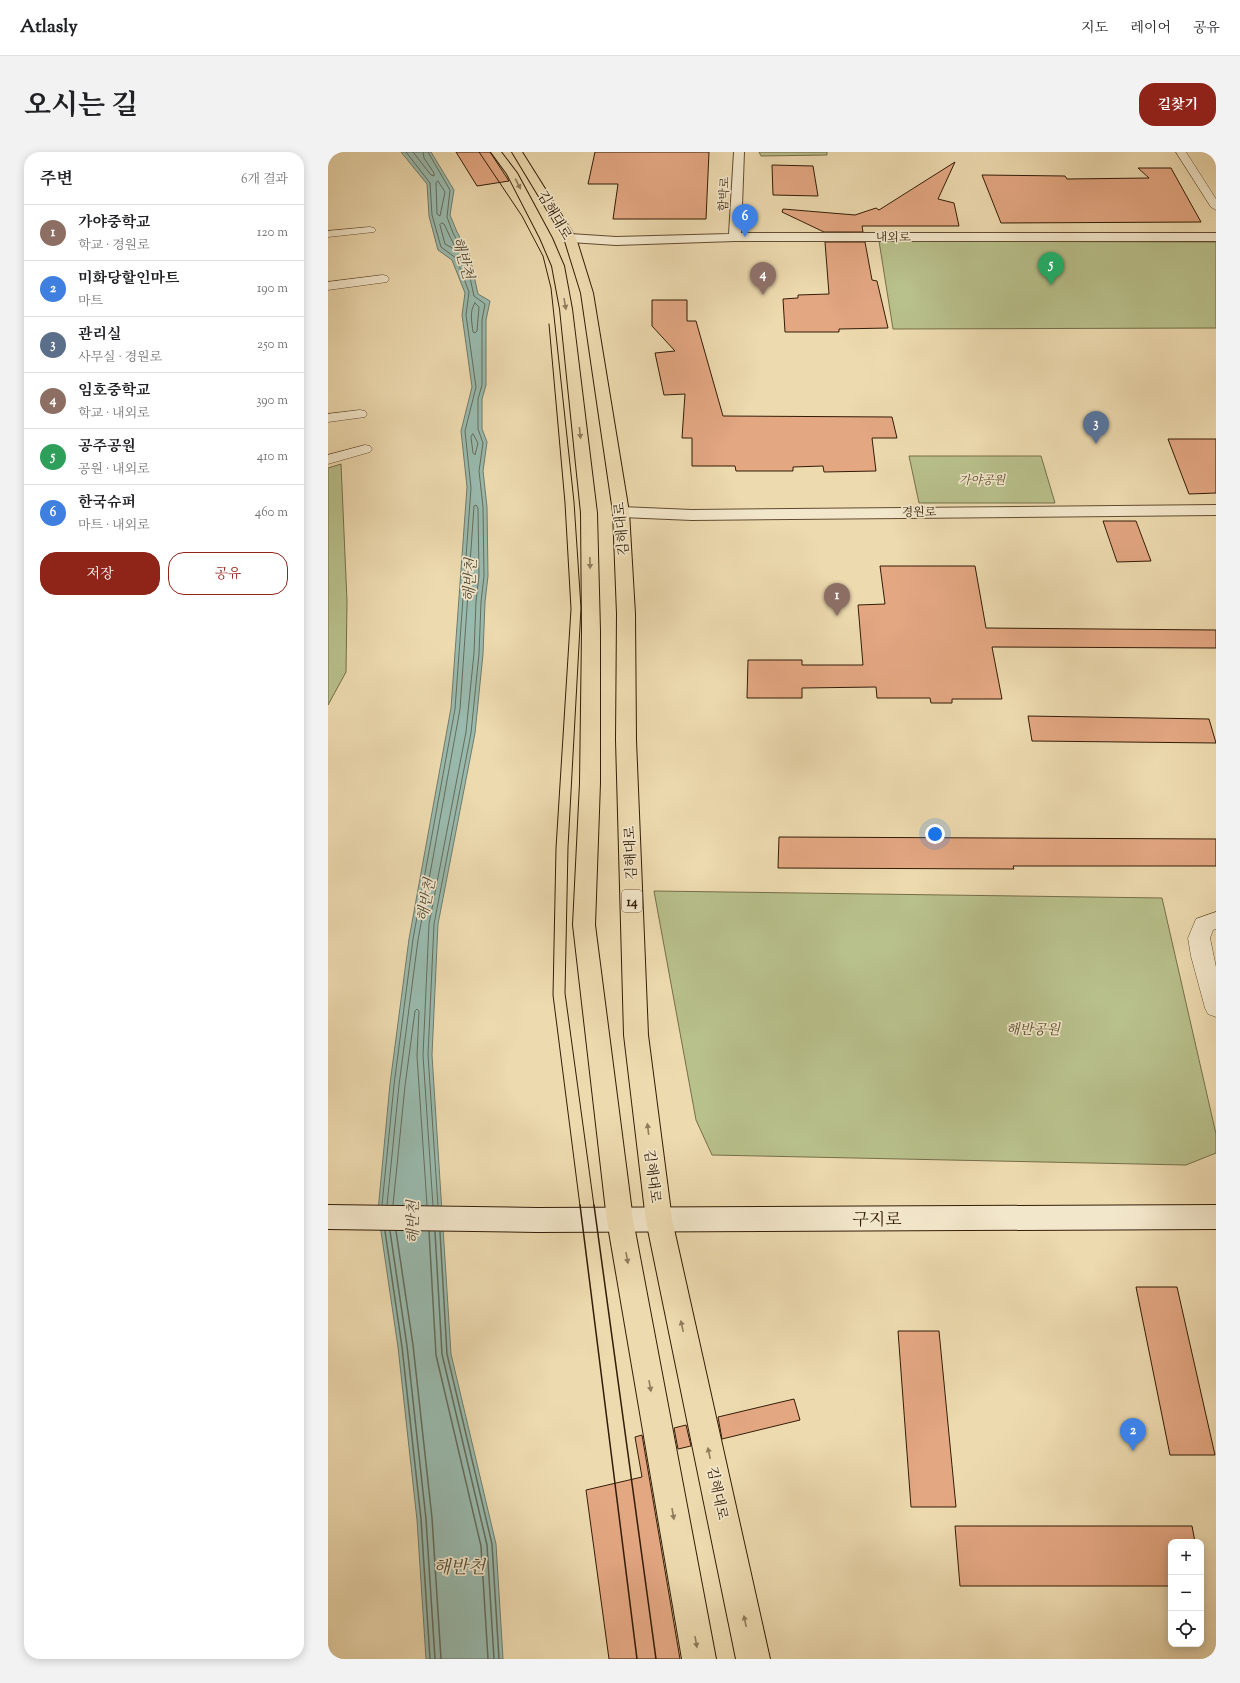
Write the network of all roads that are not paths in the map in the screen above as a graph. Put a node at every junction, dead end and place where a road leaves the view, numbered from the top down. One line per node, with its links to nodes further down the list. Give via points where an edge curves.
1 (496, 152): 23 (main road, 김해대로, one-way to 23, via 512,173 546,238 558,266 566,309 589,513 590,783 584,925)
2 (517, 152): 9 (main road, 김해대로 / 14)
3 (739, 152): 8 (street, 함박로)
4 (1181, 152): 5 (street)
5 (1216, 208)
6 (370, 230): 7 (street)
7 (328, 234)
8 (734, 237): 9 (street, 내외로, via 616,241); 10 (street, 내외로)
9 (570, 238): 18 (main road, 김해대로 / 14, via 587,293)
10 (1216, 238)
11 (384, 279): 12 (street)
12 (328, 286)
13 (360, 414): 14 (street)
14 (328, 418)
15 (365, 449): 16 (street)
16 (328, 460)
17 (1216, 510): 18 (street, 경원로, via 692,515)
18 (621, 512): 24 (main road, 김해대로 / 14, one-way to 18, via 636,1035 626,740 626,614)
19 (1216, 920): 20 (street, via 1204,925 1199,938)
20 (1216, 1008)
21 (328, 1217): 23 (street, 구지로)
22 (1216, 1217): 24 (street, 구지로)
23 (620, 1220): 24 (street, 구지로); 25 (main road, 김해대로, one-way to 25)
24 (659, 1220): 26 (main road, 김해대로 / 14, one-way to 24)
25 (699, 1659)
26 (753, 1659)

